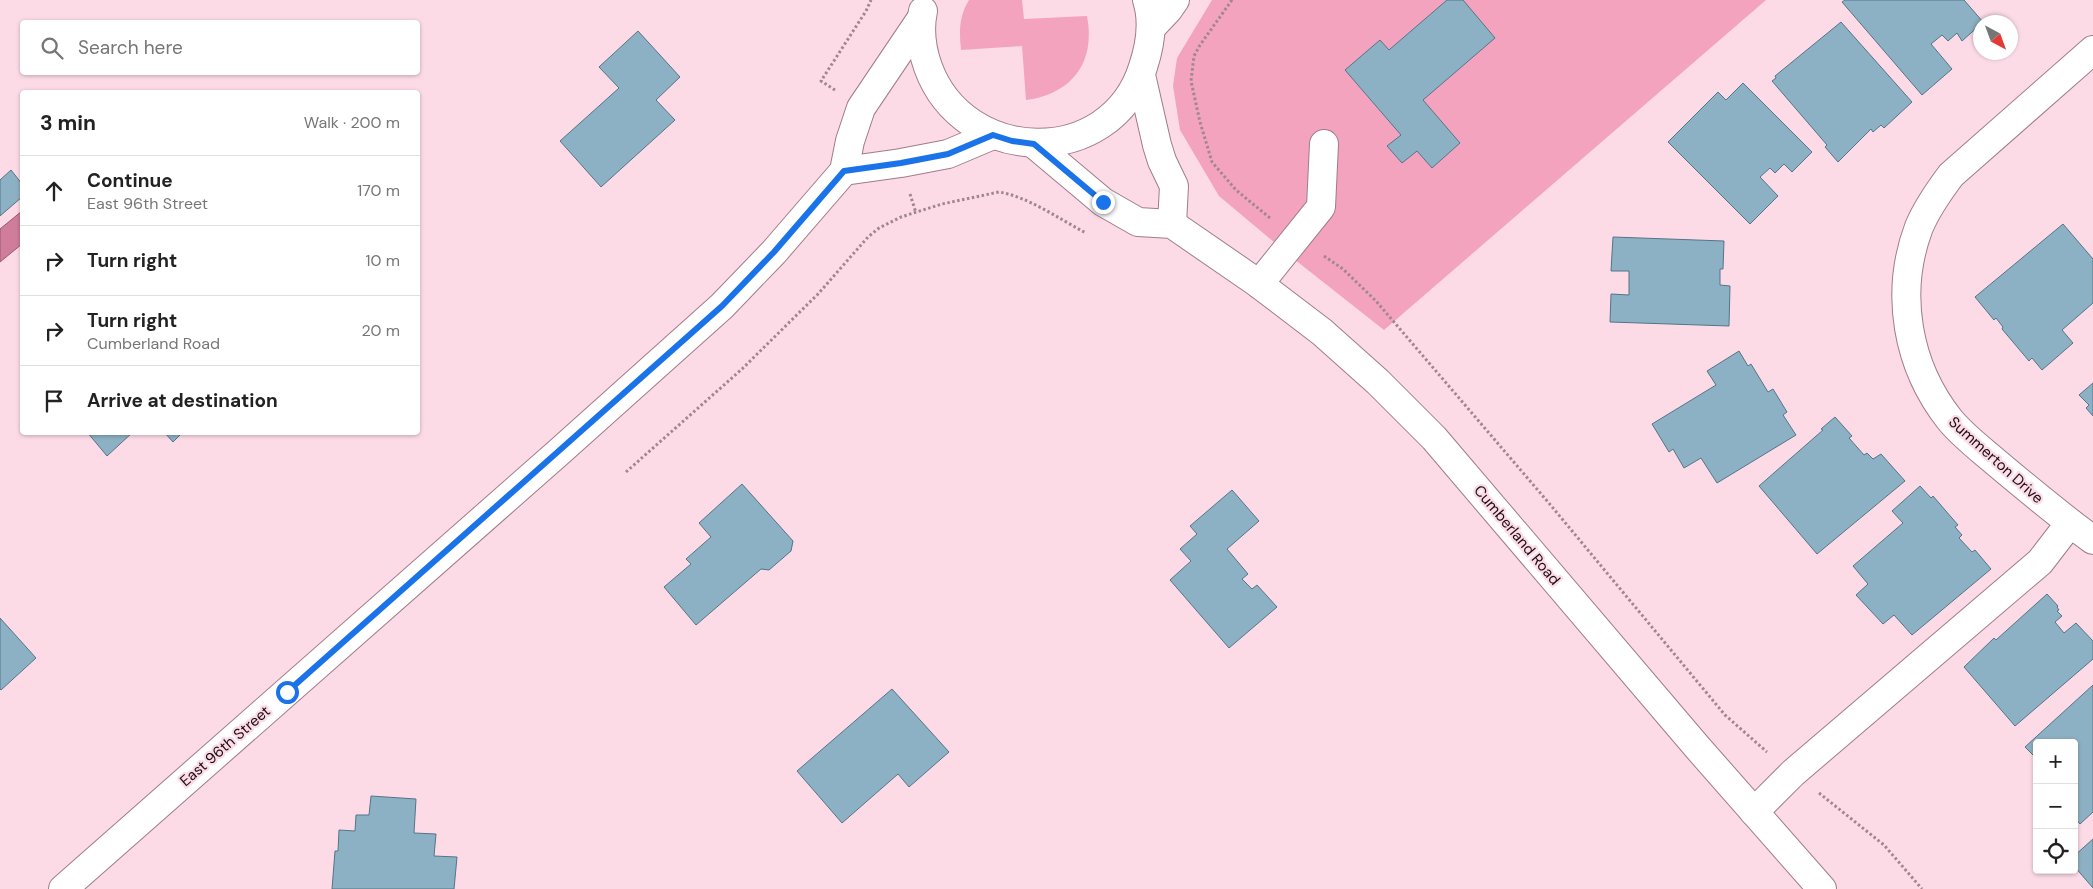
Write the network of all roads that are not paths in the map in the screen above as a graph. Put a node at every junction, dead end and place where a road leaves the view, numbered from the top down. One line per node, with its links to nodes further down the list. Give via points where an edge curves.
1 (1147, 0): 4 (main road)
2 (1176, 0): 4 (main road)
3 (923, 9): 7 (main road, via 924,53 932,80 957,113); 10 (main road, East 96th Street, via 861,108)
4 (1151, 28): 6 (main road)
5 (2093, 50): 13 (main road, Summerton Drive, via 1950,175 1920,226 1906,283 1906,313 1911,342 1920,371 1934,397 1972,442)
6 (1141, 75): 8 (main road, via 1116,112 1098,126 1078,136); 11 (main road, via 1157,145 1174,186)
7 (993, 135): 8 (main road); 10 (main road, via 948,154)
8 (1034, 144): 11 (main road, via 1103,202 1138,222)
9 (1324, 144): 12 (main road, via 1321,207)
10 (844, 171): 16 (main road, East 96th Street, via 722,306)
11 (1172, 224): 12 (main road, Cumberland Road)
12 (1259, 284): 15 (main road, Cumberland Road, via 1378,382 1434,438)
13 (2070, 523): 14 (main road, Summerton Drive); 15 (main road, via 2040,562 1793,772)
14 (2093, 540)
15 (1754, 812): 17 (main road, Cumberland Road)
16 (63, 889)
17 (1822, 889)

